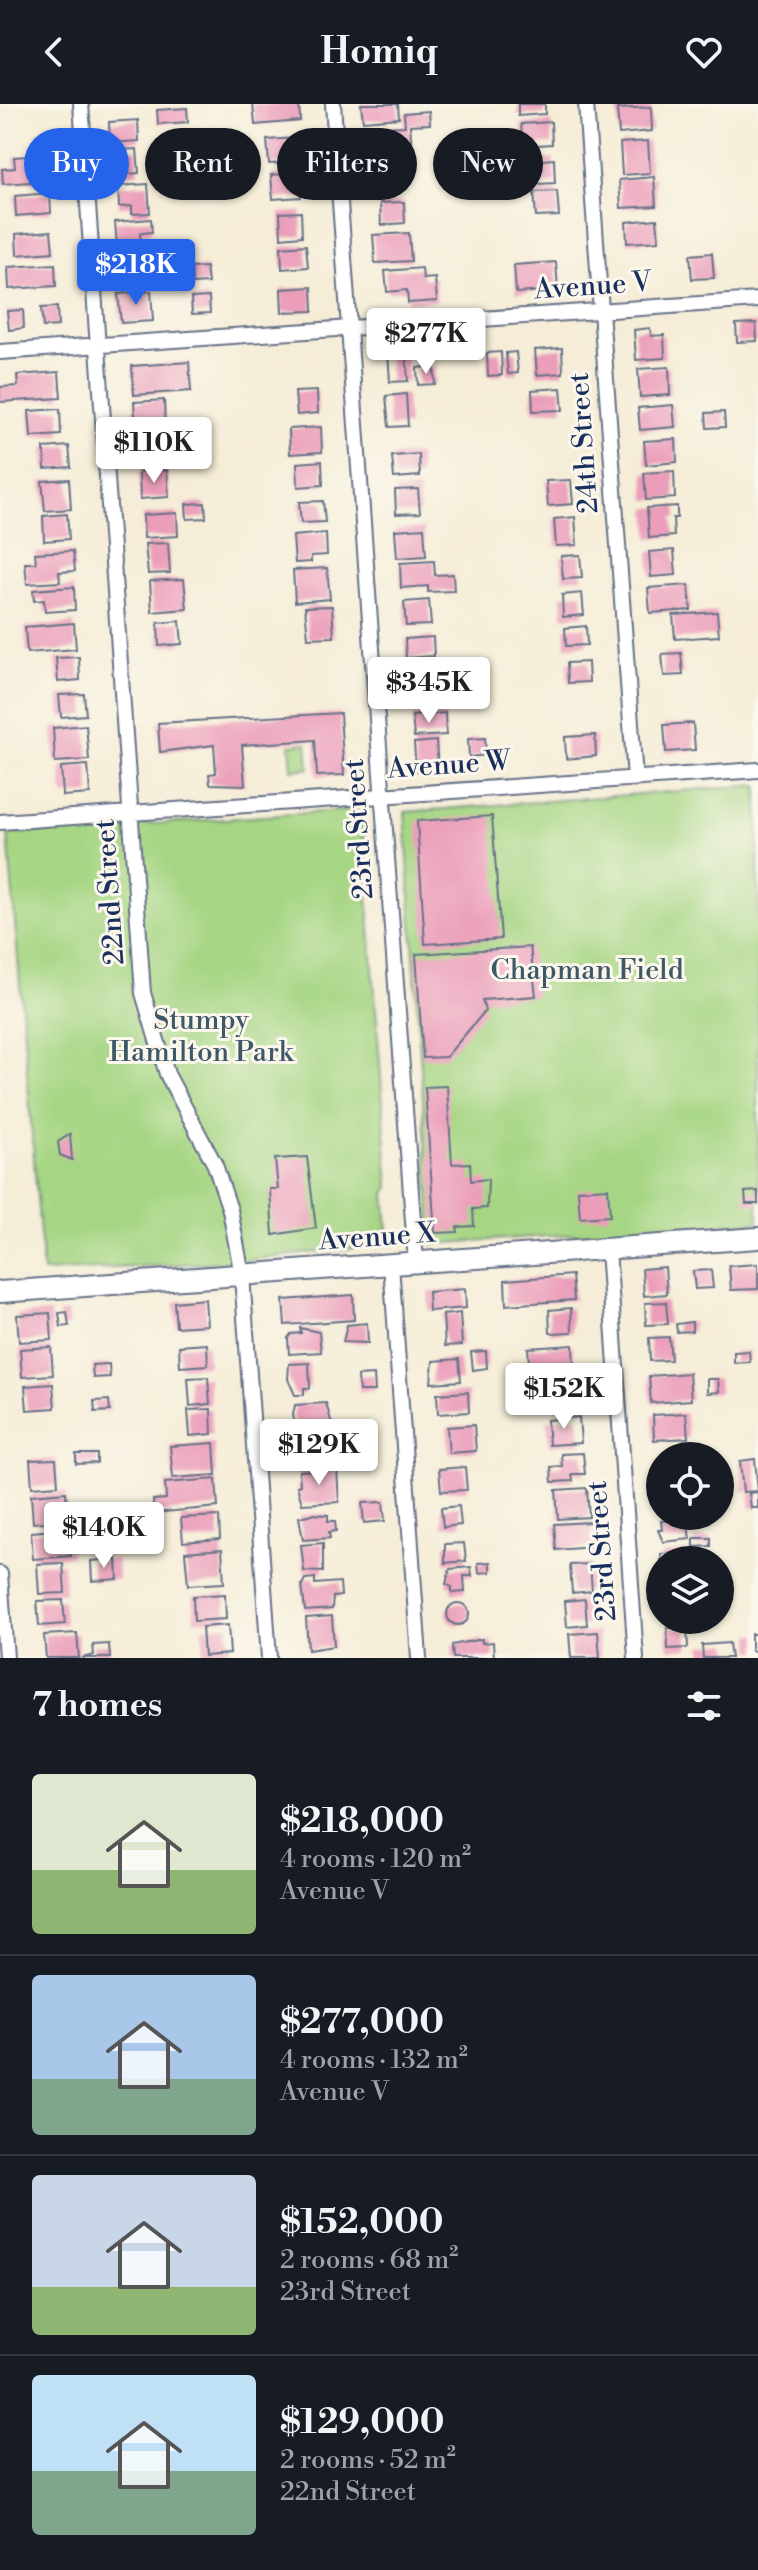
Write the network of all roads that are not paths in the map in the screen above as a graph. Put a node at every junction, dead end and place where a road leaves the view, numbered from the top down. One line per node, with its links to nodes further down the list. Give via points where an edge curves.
1 (81, 104): 7 (street, 22nd Street)
2 (333, 104): 6 (street, 23rd Street)
3 (586, 104): 5 (street, 24th Street)
4 (758, 300): 5 (street, Avenue V)
5 (600, 311): 6 (street, Avenue V); 10 (street, 24th Street)
6 (349, 328): 7 (street, Avenue V); 11 (street, 23rd Street)
7 (98, 345): 8 (street, Avenue V); 12 (street, 22nd Street)
8 (0, 352)
9 (758, 770): 10 (street, Avenue W)
10 (635, 779): 11 (street, Avenue W)
11 (383, 796): 12 (street, Avenue W); 16 (street, 23rd Street)
12 (130, 813): 13 (street, Avenue W); 18 (street, 22nd Street, via 143,993 152,1031 167,1074 215,1165)
13 (0, 822)
14 (758, 1238): 15 (street, Avenue X)
15 (608, 1249): 16 (street, Avenue X); 24 (street, 23rd Street)
16 (416, 1263): 17 (street, Avenue X)
17 (391, 1264): 18 (street, Avenue X); 23 (street)
18 (242, 1275): 19 (street, Avenue X); 22 (street, 22nd Street)
19 (0, 1292)
20 (0, 1574): 21 (street)
21 (6, 1658)
22 (269, 1658)
23 (419, 1658)
24 (636, 1658)

